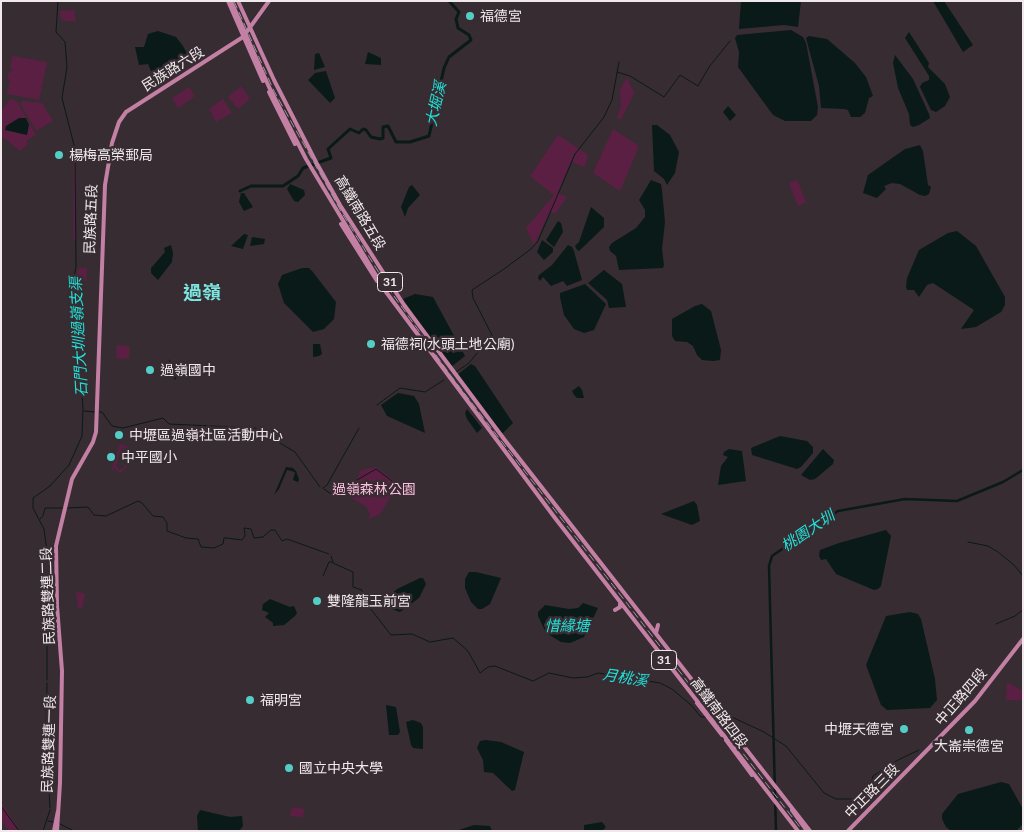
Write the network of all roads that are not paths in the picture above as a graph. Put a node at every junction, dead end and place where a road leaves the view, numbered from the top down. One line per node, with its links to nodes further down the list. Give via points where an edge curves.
1 (229, 1): 7 (main road, 31)
2 (237, 1): 4 (main road, 31); 6 (main road, 31)
3 (268, 1): 5 (main road, 民族路六段)
4 (246, 18): 5 (main road); 6 (main road, 31)
5 (257, 18): 6 (main road, 民族路六段)
6 (249, 28): 7 (main road, 民族路六段); 10 (main road, 高鐵南路五段 / 31, via 272,83); 12 (main road, 高鐵南路五段 / 31, via 282,98)
7 (243, 35): 8 (main road, 民族路六段, via 137,101); 9 (main road, 民族路六段, via 124,114); 11 (main road, 高鐵南路五段 / 31, via 282,120); 13 (main road, 高鐵南路五段 / 31, via 292,134)
8 (120, 116): 22 (main road, 民族路五段, via 110,142 104,180)
9 (117, 127): 22 (main road, 民族路五段, via 105,185)
10 (333, 196): 12 (main road); 15 (main road, 高鐵南路五段 / 31)
11 (328, 203): 13 (main road); 17 (main road, 高鐵南路五段 / 31)
12 (340, 204): 14 (main road, 高鐵南路五段 / 31)
13 (336, 210): 16 (main road, 高鐵南路五段 / 31, via 386,292)
14 (357, 232): 15 (main road); 19 (main road, 高鐵南路五段 / 31)
15 (361, 242): 18 (main road, 高鐵南路五段 / 31)
16 (417, 335): 17 (main road); 21 (main road, 高鐵南路五段 / 31)
17 (422, 346): 20 (main road, 高鐵南路五段 / 31)
18 (434, 351): 19 (main road); 24 (main road, 高鐵南路五段 / 31)
19 (443, 358): 23 (main road, 高鐵南路五段 / 31)
20 (479, 422): 21 (main road); 26 (main road, 高鐵南路五段 / 31)
21 (487, 428): 26 (main road, 高鐵南路五段 / 31)
22 (95, 435): 40 (main road, 民族路雙連二段, via 72,480 56,551)
23 (543, 489): 24 (main road); 25 (main road, 高鐵南路五段 / 31)
24 (548, 499): 25 (main road, 高鐵南路五段 / 31)
25 (563, 516): 28 (main road, 高鐵南路四段 / 31); 30 (main road, 高鐵南路四段 / 31)
26 (554, 518): 27 (main road, 高鐵南路四段 / 31); 29 (main road, 高鐵南路四段 / 31)
27 (592, 564): 29 (main road); 34 (main road, 高鐵南路四段 / 31)
28 (603, 567): 30 (main road); 38 (main road, 高鐵南路四段 / 31)
29 (596, 573): 31 (main road, 高鐵南路四段 / 31)
30 (608, 577): 32 (main road, 高鐵南路四段 / 31)
31 (620, 604): 33 (main road); 42 (main road, 高鐵南路四段 / 31)
32 (633, 608): 34 (main road); 36 (main road, 高鐵南路四段 / 31)
33 (615, 610)
34 (628, 611): 37 (main road, 高鐵南路四段 / 31)
35 (658, 626): 38 (main road)
36 (649, 627): 37 (main road); 43 (main road, 高鐵南路四段 / 31)
37 (643, 630): 41 (main road, 高鐵南路四段 / 31)
38 (656, 633): 44 (main road, 高鐵南路四段 / 31)
39 (1023, 639): 49 (main road, 中正路四段, via 975,701)
40 (62, 684): 52 (main road, 民族路雙連一段)
41 (686, 684): 42 (main road); 47 (main road, 高鐵南路四段 / 31)
42 (693, 696): 46 (main road, 高鐵南路四段 / 31)
43 (708, 705): 44 (main road); 48 (main road, 高鐵南路四段 / 31)
44 (716, 711): 45 (main road, 高鐵南路四段 / 31)
45 (750, 752): 48 (main road); 50 (main road, 高鐵南路四段 / 31)
46 (736, 753): 47 (main road); 51 (main road, 高鐵南路四段 / 31)
47 (744, 760): 51 (main road, 高鐵南路四段 / 31)
48 (753, 760): 50 (main road, 高鐵南路四段 / 31)
49 (912, 766): 56 (main road, 中正路三段)
50 (775, 785): 55 (main road, 高鐵南路四段 / 31)
51 (775, 804): 54 (main road, 高鐵南路四段 / 31)
52 (58, 811): 53 (main road); 53 (main road)
53 (55, 831)
54 (796, 831)
55 (809, 831)
56 (848, 831)

